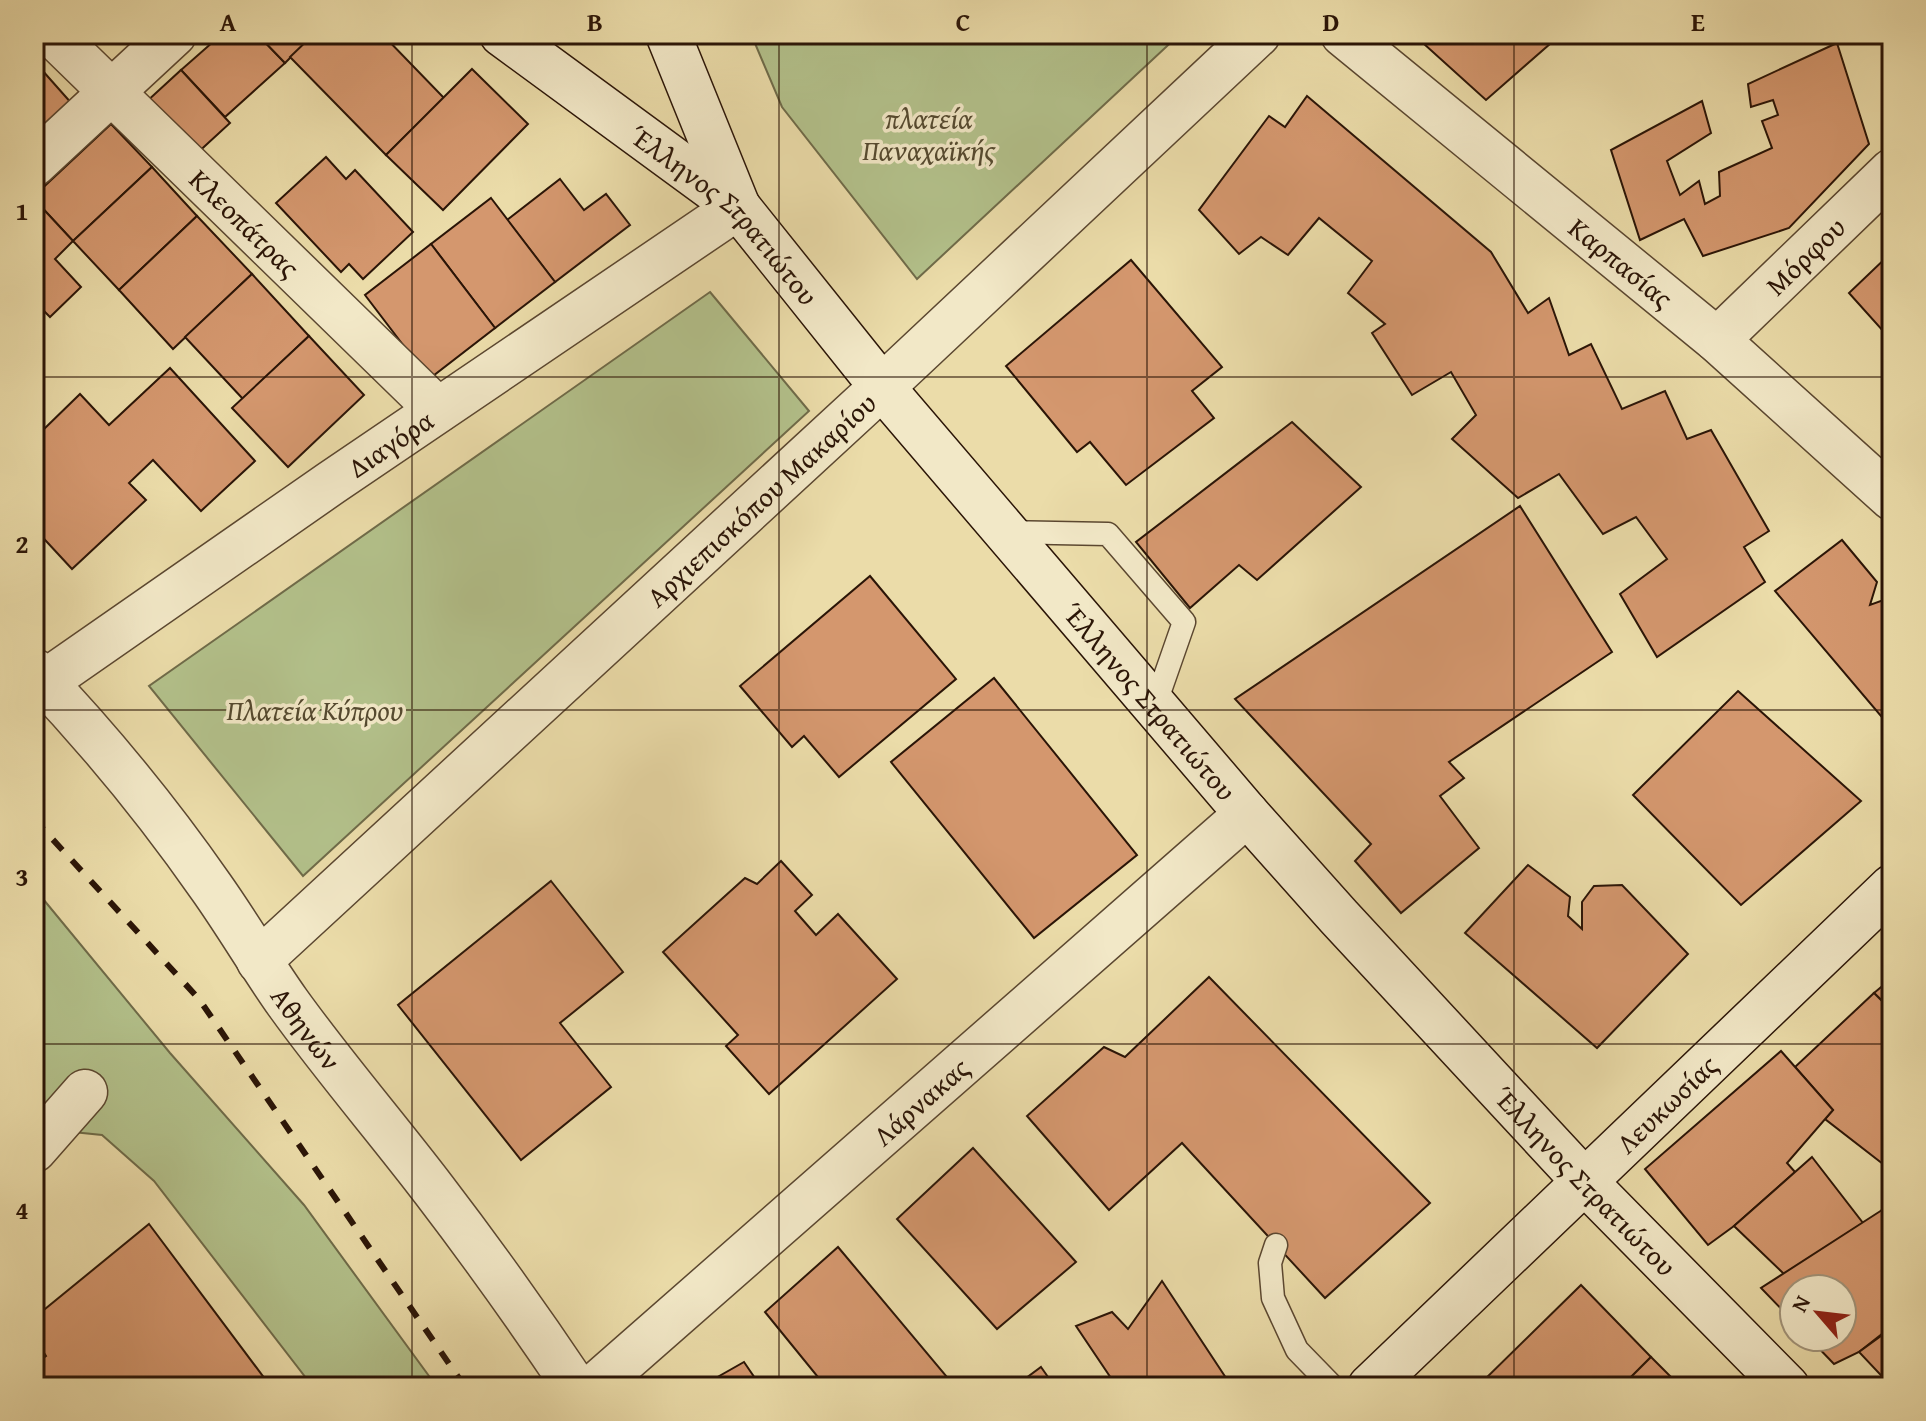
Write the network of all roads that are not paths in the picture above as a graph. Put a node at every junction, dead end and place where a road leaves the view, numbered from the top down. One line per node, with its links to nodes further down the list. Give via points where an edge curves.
1 (52, 34): 7 (street, Κλεοπάτρας)
2 (174, 34): 7 (street)
3 (502, 34): 10 (street, Έλληνος Στρατιώτου)
4 (668, 34): 10 (street)
5 (1258, 34): 12 (street, Αρχιεπισκόπου Μακαρίου)
6 (1343, 34): 11 (street, Καρπασίας)
7 (112, 92): 8 (street); 13 (street, Κλεοπάτρας)
8 (34, 164)
9 (1892, 171): 11 (street, Μόρφου)
10 (738, 207): 12 (street, Έλληνος Στρατιώτου); 13 (street, Διαγόρα)
11 (1717, 340): 14 (street, Καρπασίας)
12 (882, 387): 15 (street, Έλληνος Στρατιώτου); 20 (street, Αρχιεπισκόπου Μακαρίου)
13 (438, 410): 16 (street, Διαγόρα)
14 (1892, 498)
15 (1007, 532): 17 (street, Έλληνος Στρατιώτου); 17 (lane, via 1108,534 1184,622)
16 (39, 677): 20 (street, Αθηνών, via 180,844)
17 (1155, 705): 18 (street, Έλληνος Στρατιώτου)
18 (1247, 814): 23 (street, Έλληνος Στρατιώτου); 26 (street, Λάρνακας)
19 (1892, 887): 23 (street, Λευκωσίας)
20 (259, 961): 25 (street, Αθηνών, via 434,1189)
21 (85, 1092): 22 (street)
22 (34, 1150)
23 (1584, 1181): 28 (street, Λευκωσίας); 29 (street, Έλληνος Στρατιώτου)
24 (1276, 1245): 27 (lane, via 1270,1263 1273,1298 1297,1350)
25 (575, 1387)
26 (594, 1387)
27 (1333, 1387)
28 (1370, 1387)
29 (1787, 1387)

